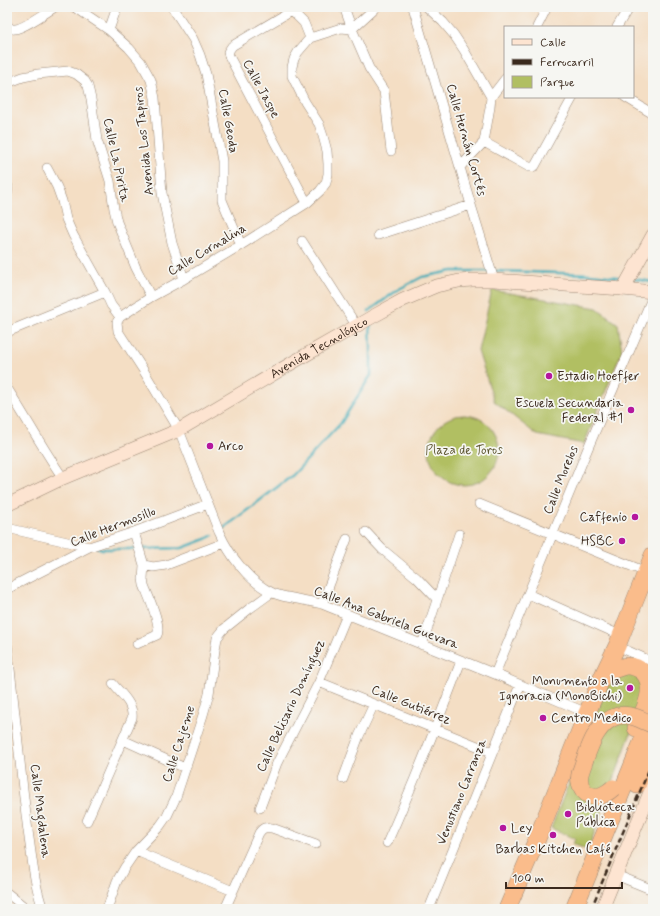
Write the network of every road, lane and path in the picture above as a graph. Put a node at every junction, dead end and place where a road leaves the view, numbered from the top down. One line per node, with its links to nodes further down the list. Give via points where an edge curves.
1 (55, 7): 14 (street, via 17,29)
2 (75, 7): 16 (street, Avenida Los Tapiros)
3 (117, 7): 16 (street)
4 (172, 7): 33 (street, Calle Geoda, via 193,38 206,74 222,161 222,200)
5 (344, 7): 15 (street)
6 (376, 7): 15 (street)
7 (413, 7): 26 (street, Calle Hernán Cortés)
8 (427, 7): 20 (street, via 454,35)
9 (547, 7): 12 (street)
10 (629, 7): 13 (street)
11 (286, 9): 17 (street, via 304,23); 28 (street, Calle Jaspe, via 232,46 228,52)
12 (538, 26)
13 (618, 26)
14 (10, 27)
15 (352, 29): 17 (street, via 341,28); 25 (street, via 369,68 384,91)
16 (109, 30): 34 (street, Avenida Los Tapiros, via 141,62 151,80 155,98 162,193 172,243)
17 (310, 38): 28 (street, Calle Cornalina, via 294,59 292,76 319,124 328,174 326,183)
18 (504, 80): 20 (street)
19 (7, 83): 40 (street, Calle La Pirita, via 38,74 68,71 85,81 92,99 97,140 110,181 117,222)
20 (491, 97): 24 (street)
21 (572, 98): 24 (street, via 535,166 529,167)
22 (626, 98): 23 (street)
23 (653, 114)
24 (484, 142): 26 (street)
25 (391, 151)
26 (460, 166): 29 (street, Calle Hernán Cortés)
27 (47, 168): 37 (street, via 57,187 73,235)
28 (307, 203): 33 (street, Calle Cornalina)
29 (471, 205): 30 (street); 35 (street, Calle Hernán Cortés)
30 (378, 235)
31 (653, 235): 36 (main road)
32 (302, 241): 42 (street)
33 (241, 245): 34 (street, Calle Cornalina)
34 (184, 279): 40 (street, Calle Cornalina)
35 (494, 280): 36 (main road, Avenida Tecnológico); 42 (main road, Avenida Tecnológico, via 459,281 436,286 403,300)
36 (624, 289): 38 (main road, Avenida Tecnológico)
37 (105, 292): 41 (street); 43 (street)
38 (653, 292)
39 (653, 296): 54 (street, Calle Morelos)
40 (151, 297): 41 (street, Calle Cornalina)
41 (120, 317): 45 (street, Calle Ana Gabriela Guevara, via 117,322 118,331)
42 (356, 326): 45 (main road, Avenida Tecnológico)
43 (7, 332)
44 (7, 388): 46 (street)
45 (179, 430): 46 (main road, Avenida Tecnológico); 47 (street, Calle Ana Gabriela Guevara)
46 (62, 478): 49 (main road, Avenida Tecnológico)
47 (208, 504): 51 (street, Calle Hermosillo); 56 (street, Calle Ana Gabriela Guevara)
48 (480, 504): 54 (street)
49 (7, 505)
50 (7, 528): 57 (street)
51 (134, 532): 57 (street, Calle Hermosillo); 59 (street)
52 (366, 532): 64 (street)
53 (460, 534): 64 (street)
54 (553, 534): 60 (street); 63 (street, Calle Morelos)
55 (347, 539): 65 (street)
56 (224, 543): 59 (street, via 166,565); 62 (street, Calle Ana Gabriela Guevara, via 250,578)
57 (89, 547): 61 (street, Calle Hermosillo)
58 (653, 555): 60 (highway)
59 (144, 565): 69 (street, via 143,579 159,632)
60 (646, 572): 67 (highway)
61 (7, 590)
62 (271, 592): 65 (street, Calle Ana Gabriela Guevara); 86 (street, Calle Cajeme, via 224,629 217,638 209,694)
63 (528, 594): 67 (street); 74 (street, Calle Morelos)
64 (437, 599): 70 (street)
65 (322, 604): 66 (street, Calle Ana Gabriela Guevara)
66 (347, 615): 70 (street, Calle Ana Gabriela Guevara); 75 (street, Calle Belisario Domínguez)
67 (618, 640): 72 (street); 73 (highway)
68 (7, 644): 99 (street, Calle Magdalena, via 24,802)
69 (137, 644)
70 (422, 644): 71 (street, Calle Ana Gabriela Guevara)
71 (461, 661): 74 (street, Calle Ana Gabriela Guevara); 82 (street)
72 (653, 662)
73 (604, 673): 79 (highway); 81 (highway, bridge, via 628,666 641,670 649,682 649,696 613,788 599,797 587,794 582,788 580,775 590,746 601,728 618,716 629,716)
74 (495, 674): 77 (street, Calle Ana Gabriela Guevara)
75 (320, 682): 78 (street, Calle Gutiérrez); 89 (street, Calle Belisario Domínguez, via 277,763)
76 (113, 684): 83 (street, via 132,712 132,718)
77 (520, 685): 79 (street, Calle Ana Gabriela Guevara); 84 (street, Venustiano Carranza)
78 (374, 704): 82 (street, Calle Gutiérrez); 87 (street)
79 (587, 713): 103 (highway)
80 (653, 715): 104 (highway)
81 (653, 725)
82 (435, 728): 84 (street, Calle Gutiérrez); 91 (street)
83 (122, 740): 86 (street); 90 (street)
84 (492, 752): 102 (street, Venustiano Carranza)
85 (653, 755): 104 (highway, via 644,767 608,848)
86 (185, 768): 93 (street, Calle Cajeme, via 167,816)
87 (343, 779)
88 (653, 785): 94 (main road)
89 (260, 808)
90 (87, 821)
91 (387, 843)
92 (316, 844): 96 (street, via 272,828 262,829)
93 (136, 851): 96 (street); 100 (street, Calle Cajeme, via 117,881)
94 (616, 875): 95 (street); 105 (main road)
95 (653, 890)
96 (233, 891): 101 (street)
97 (7, 893): 98 (street)
98 (28, 909)
99 (43, 909)
100 (107, 909)
101 (225, 909)
102 (429, 909)
103 (507, 909)
104 (575, 909)
105 (602, 909)

